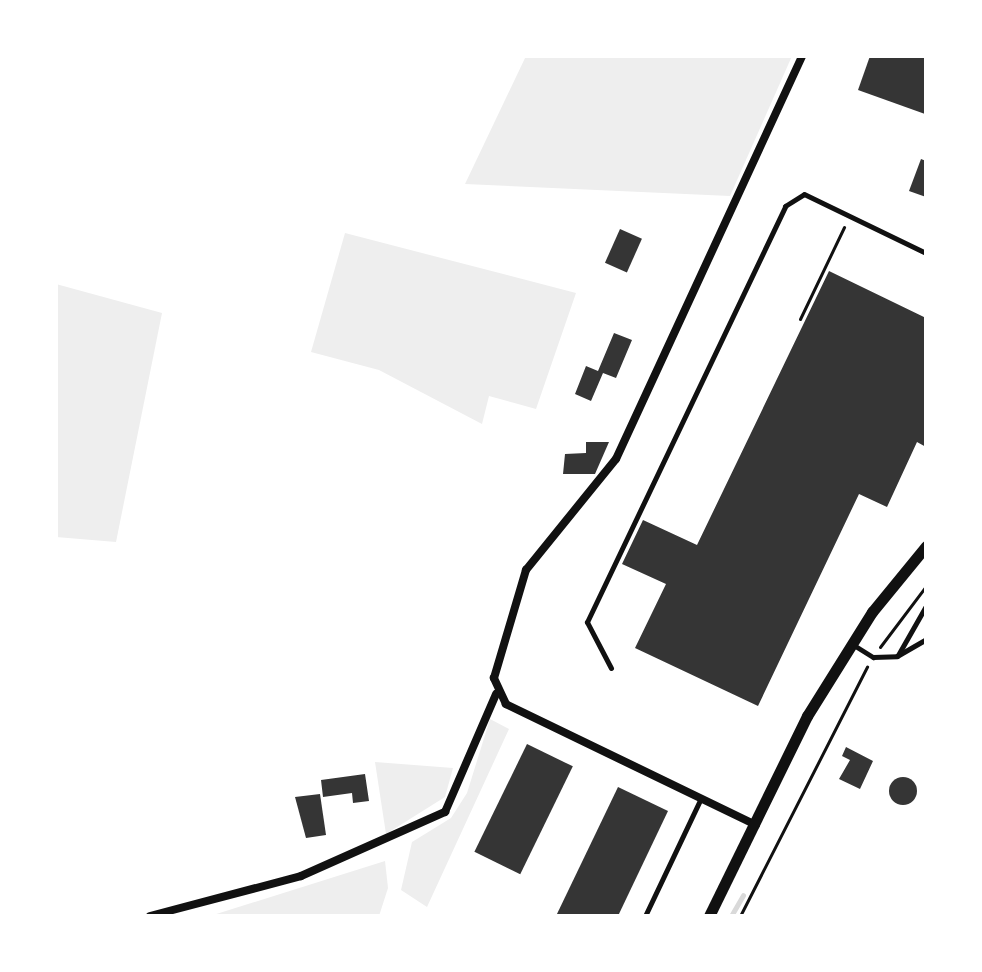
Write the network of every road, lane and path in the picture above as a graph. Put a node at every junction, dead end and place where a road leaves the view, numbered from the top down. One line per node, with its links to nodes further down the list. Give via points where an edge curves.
1 (802, 56): 13 (street, via 616,459 526,570 494,678)
2 (849, 216): 3 (lane); 4 (path); 12 (lane, via 804,194 785,206 587,622)
3 (926, 253)
4 (800, 319)
5 (926, 546): 9 (street)
6 (926, 586): 11 (path)
7 (926, 606): 10 (lane)
8 (926, 639): 10 (lane)
9 (851, 643): 11 (lane); 15 (street)
10 (897, 656): 11 (lane)
11 (873, 657): 19 (path)
12 (611, 668)
13 (496, 694): 14 (street); 16 (street, via 445,812 301,876)
14 (701, 798): 15 (street); 17 (lane)
15 (756, 825): 18 (street)
16 (150, 916)
17 (645, 916)
18 (709, 916)
19 (740, 916)

